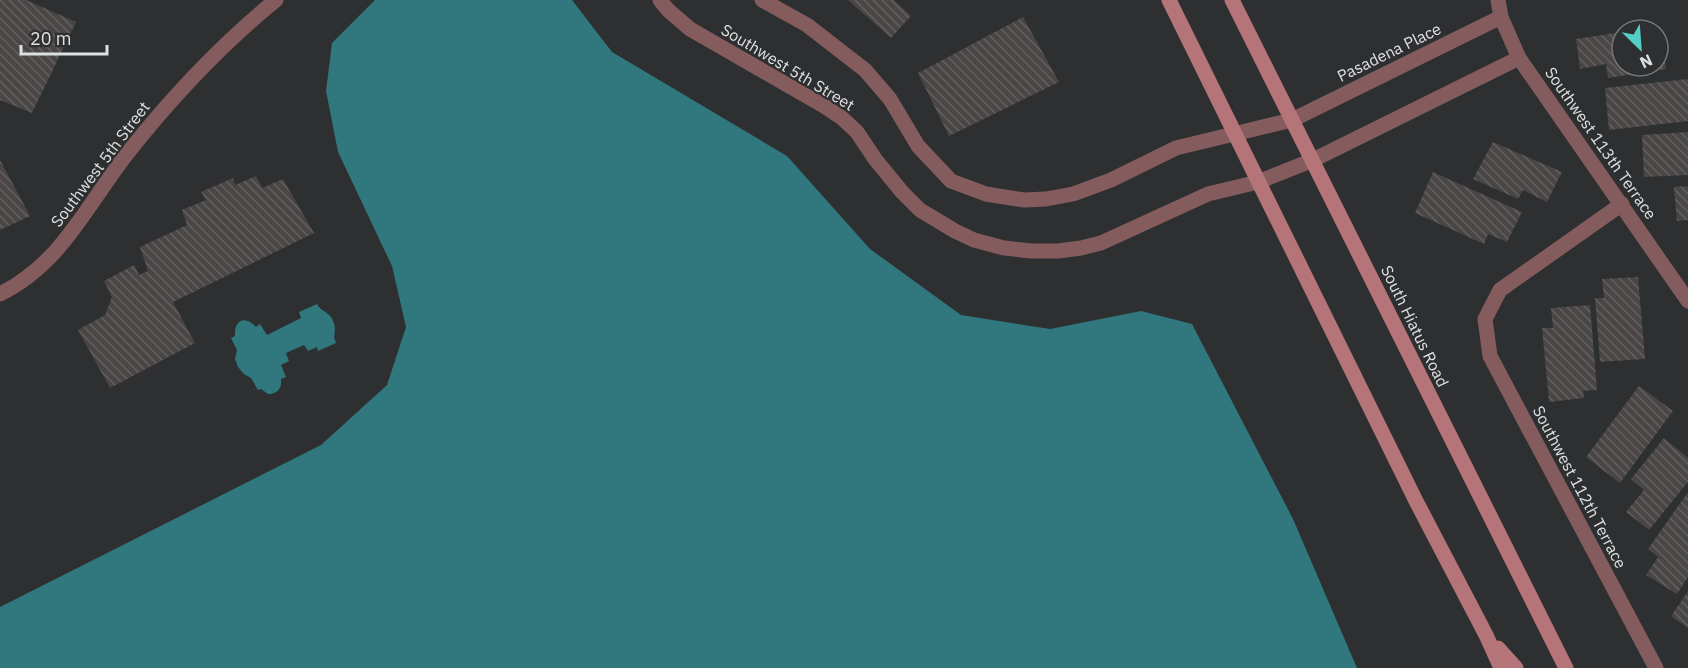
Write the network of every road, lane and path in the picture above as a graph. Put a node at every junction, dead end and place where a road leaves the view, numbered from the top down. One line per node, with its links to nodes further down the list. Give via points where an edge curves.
1 (276, 0): 14 (street, Southwest 5th Street, via 168,105 128,151 68,239 31,275)
2 (660, 0): 12 (street, Southwest 5th Street, via 690,28 842,118 920,210 974,240 1031,251 1082,248 1208,194)
3 (762, 0): 10 (street, Southwest 5th Street, via 807,25 865,70 890,99 918,146 951,181 986,194 1024,200 1073,194 1176,148)
4 (1169, 0): 10 (main road)
5 (1233, 0): 9 (main road, South Hiatus Road)
6 (1498, 0): 7 (street, Southwest 113th Terrace)
7 (1501, 16): 8 (street, Southwest 113th Terrace); 9 (street, Pasadena Place)
8 (1519, 58): 11 (street); 13 (street, Southwest 113th Terrace)
9 (1292, 120): 10 (street, Southwest 5th Street); 11 (main road, South Hiatus Road)
10 (1236, 134): 12 (main road)
11 (1313, 160): 12 (street, Southwest 5th Street); 19 (main road, South Hiatus Road)
12 (1258, 182): 16 (main road)
13 (1622, 204): 15 (street, Southwest 113th Terrace); 20 (street, Southwest 112th Terrace, via 1500,290 1485,319 1490,357)
14 (0, 294)
15 (1688, 301)
16 (1486, 635): 17 (main road); 18 (main road)
17 (1502, 668)
18 (1516, 668)
19 (1566, 668)
20 (1656, 668)

